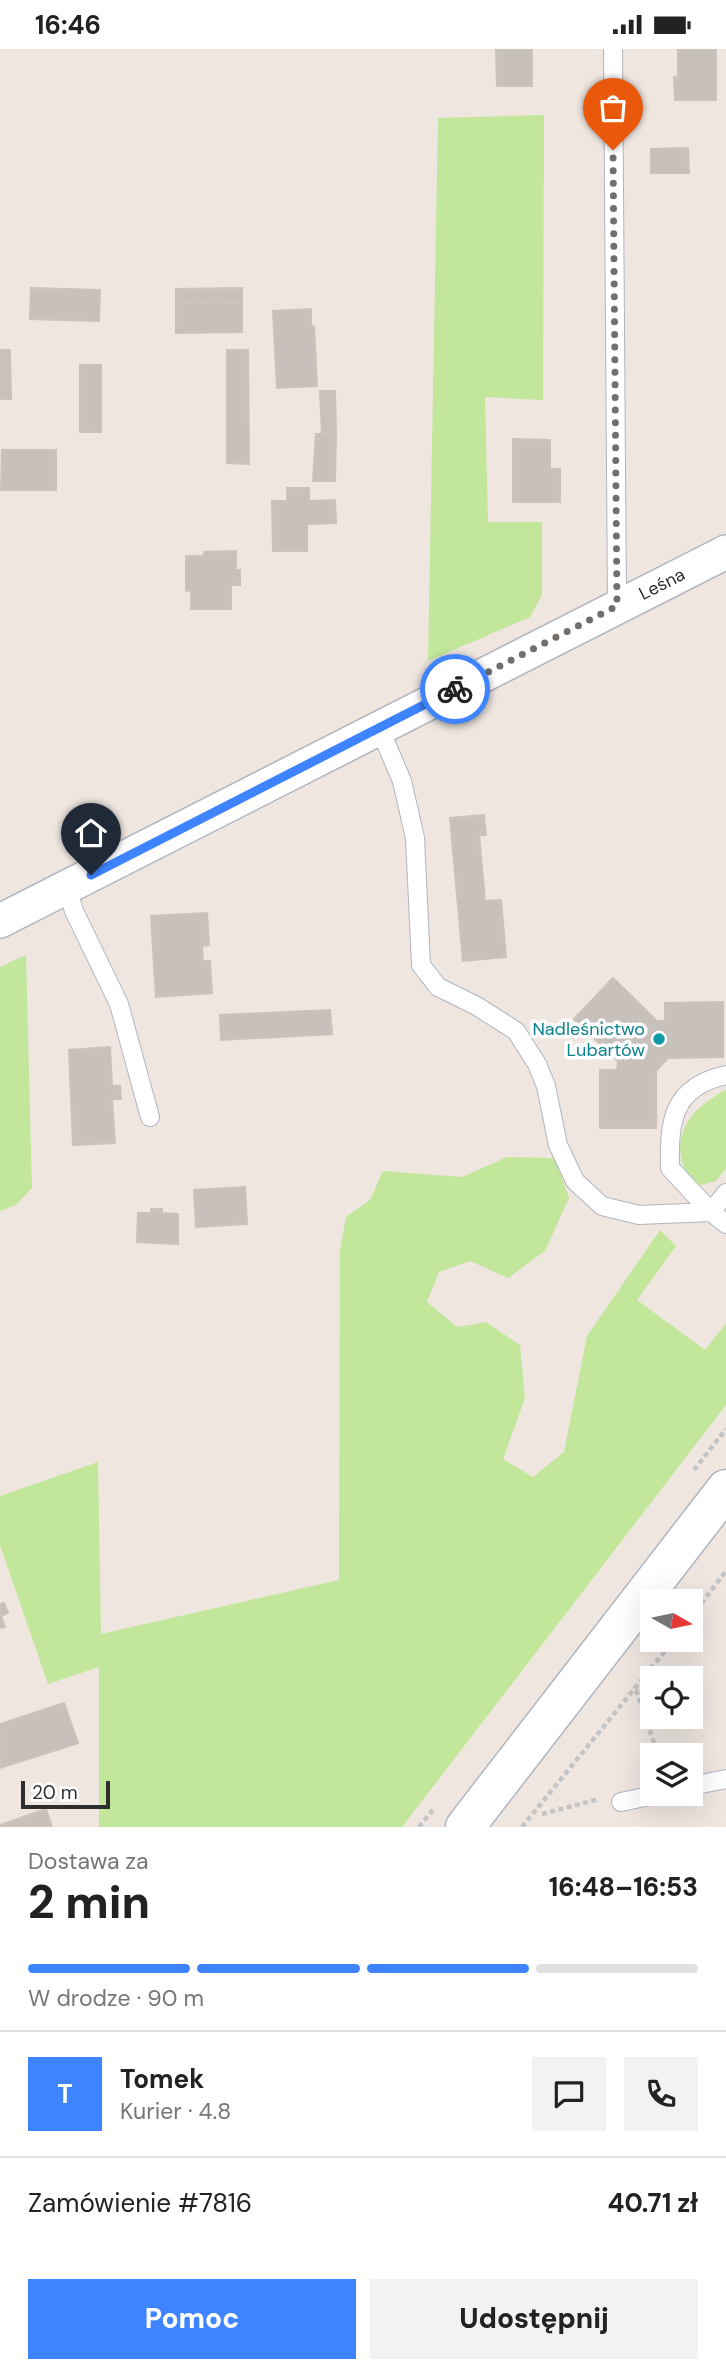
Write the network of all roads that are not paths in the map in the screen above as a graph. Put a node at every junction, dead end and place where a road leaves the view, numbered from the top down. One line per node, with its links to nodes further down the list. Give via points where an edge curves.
1 (613, 49): 3 (lane)
2 (726, 552): 3 (street, Leśna)
3 (617, 606): 4 (street, Leśna)
4 (379, 727): 5 (street, Leśna); 10 (lane, via 402,781 415,838 421,965 438,987 516,1031 537,1064 558,1145 575,1181 602,1206 639,1215)
5 (67, 887): 6 (street, Leśna); 8 (lane, via 119,1004)
6 (0, 921)
7 (726, 1075): 10 (lane, via 693,1088 674,1111 669,1138 670,1168)
8 (150, 1117)
9 (726, 1193): 10 (lane)
10 (711, 1212): 11 (lane)
11 (726, 1224)
12 (726, 1489): 17 (main road)
13 (726, 1779): 14 (lane)
14 (703, 1784)
15 (640, 1798): 16 (lane)
16 (621, 1803)
17 (465, 1827)

